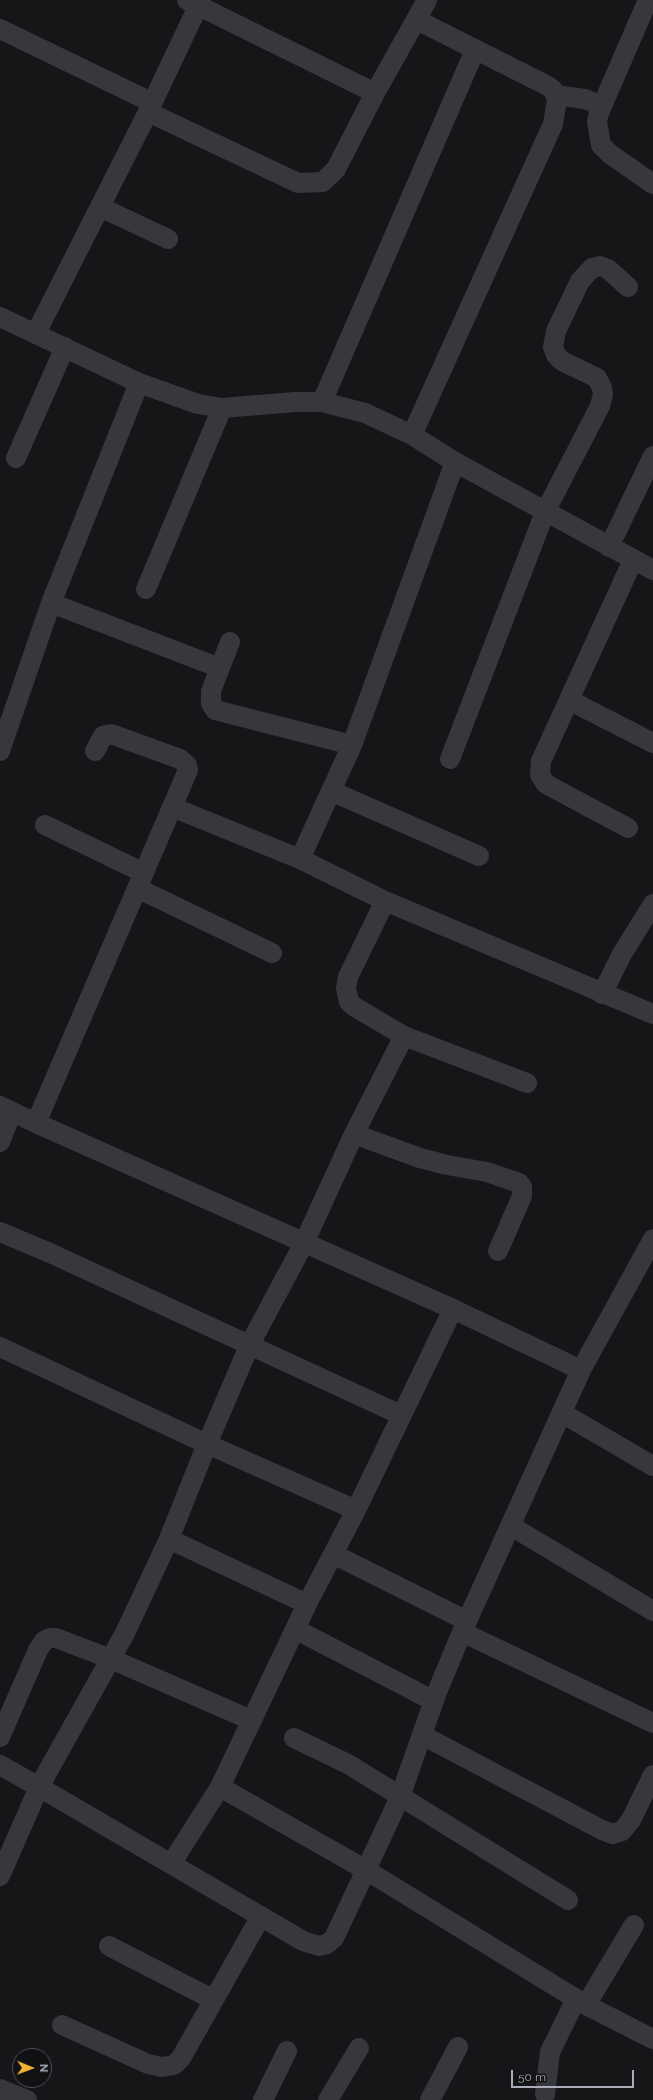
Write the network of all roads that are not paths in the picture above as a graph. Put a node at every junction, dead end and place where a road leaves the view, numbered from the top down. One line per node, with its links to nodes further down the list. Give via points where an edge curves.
1 (427, 0): 4 (street)
2 (195, 2): 7 (street); 10 (street)
3 (648, 10): 9 (street)
4 (416, 20): 6 (street); 7 (street)
5 (0, 28): 10 (street)
6 (475, 50): 8 (street, via 548,86); 19 (street)
7 (375, 93): 10 (street, via 336,169 324,182 310,184 298,183)
8 (555, 95): 9 (street, via 585,99); 21 (street, via 557,110 553,124)
9 (602, 106): 11 (street, via 597,122 601,145)
10 (150, 107): 12 (street)
11 (653, 184)
12 (100, 207): 13 (street); 16 (street)
13 (168, 239)
14 (628, 287): 25 (street, via 608,269 600,266 592,268 580,281 556,331 553,346 556,355 562,361 597,378 603,395 600,406)
15 (0, 317): 16 (street)
16 (36, 332): 17 (street)
17 (65, 347): 18 (street); 23 (street)
18 (139, 383): 20 (street, via 198,404); 30 (street)
19 (322, 402): 20 (street); 21 (street, via 365,412)
20 (222, 408): 29 (street)
21 (412, 435): 24 (street)
22 (653, 456): 26 (street)
23 (16, 458)
24 (454, 462): 25 (street, via 521,496); 35 (street)
25 (545, 512): 26 (street); 38 (street)
26 (609, 547): 27 (street)
27 (633, 560): 28 (street); 33 (street)
28 (653, 570)
29 (146, 588)
30 (50, 603): 32 (street); 36 (street)
31 (230, 642): 32 (street)
32 (220, 668): 35 (street, via 212,691 211,703 215,710)
33 (569, 700): 34 (street); 42 (street, via 541,761 540,775 546,784)
34 (653, 743)
35 (352, 745): 39 (street)
36 (0, 751)
37 (95, 751): 40 (street, via 104,736 111,734 180,759 187,765 188,770)
38 (450, 759)
39 (331, 791): 43 (street); 44 (street)
40 (172, 807): 44 (street); 45 (street)
41 (45, 825): 45 (street)
42 (628, 828)
43 (479, 856)
44 (300, 858): 46 (street)
45 (141, 881): 48 (street); 54 (street)
46 (385, 901): 49 (street); 51 (street, via 348,977 346,988 349,1002 355,1007)
47 (653, 904): 49 (street, via 622,954)
48 (272, 953)
49 (602, 994): 50 (street)
50 (653, 1014)
51 (404, 1036): 52 (street); 55 (street)
52 (526, 1083)
53 (6, 1109): 54 (street); 56 (street)
54 (36, 1123): 59 (street)
55 (354, 1134): 59 (street); 60 (street, via 420,1158 487,1172 519,1183 522,1187 522,1196)
56 (0, 1142)
57 (0, 1232): 62 (street)
58 (653, 1239): 64 (street)
59 (304, 1243): 61 (street); 62 (street)
60 (498, 1251)
61 (453, 1309): 64 (street); 66 (street)
62 (250, 1344): 66 (street); 67 (street)
63 (0, 1347): 67 (street)
64 (581, 1370): 65 (street)
65 (562, 1413): 68 (street); 70 (street)
66 (401, 1415): 69 (street)
67 (206, 1444): 69 (street); 71 (street)
68 (653, 1466)
69 (356, 1510): 72 (street)
70 (511, 1526): 74 (street); 75 (street)
71 (169, 1539): 73 (street); 77 (street)
72 (333, 1554): 73 (street); 75 (street)
73 (307, 1604): 76 (street)
74 (653, 1611)
75 (464, 1626): 78 (street); 80 (street)
76 (295, 1629): 78 (street); 79 (street)
77 (111, 1659): 79 (street); 82 (street, via 56,1638 44,1641); 86 (street)
78 (434, 1701): 81 (street)
79 (252, 1720): 87 (street)
80 (653, 1723)
81 (422, 1735): 85 (street, via 613,1834 622,1831 631,1820); 88 (street)
82 (0, 1737)
83 (294, 1738): 88 (street, via 348,1764)
84 (0, 1765): 86 (street)
85 (653, 1774)
86 (39, 1787): 89 (street); 90 (street)
87 (220, 1787): 89 (street); 91 (street)
88 (400, 1797): 91 (street); 92 (street)
89 (171, 1864): 93 (street)
90 (2, 1866)
91 (366, 1870): 93 (street, via 334,1938 327,1944 319,1946 303,1940); 97 (street)
92 (568, 1900)
93 (262, 1916): 96 (street)
94 (634, 1925): 97 (street)
95 (109, 1946): 96 (street)
96 (214, 2000): 98 (street, via 181,2058 174,2065 162,2067 148,2064)
97 (581, 2002): 99 (street); 104 (street, via 550,2052)
98 (62, 2025)
99 (652, 2037)
100 (458, 2047): 108 (street)
101 (359, 2048): 107 (street)
102 (287, 2051): 106 (street)
103 (0, 2089): 105 (street)
104 (545, 2094)
105 (27, 2100)
106 (263, 2100)
107 (328, 2100)
108 (430, 2100)

